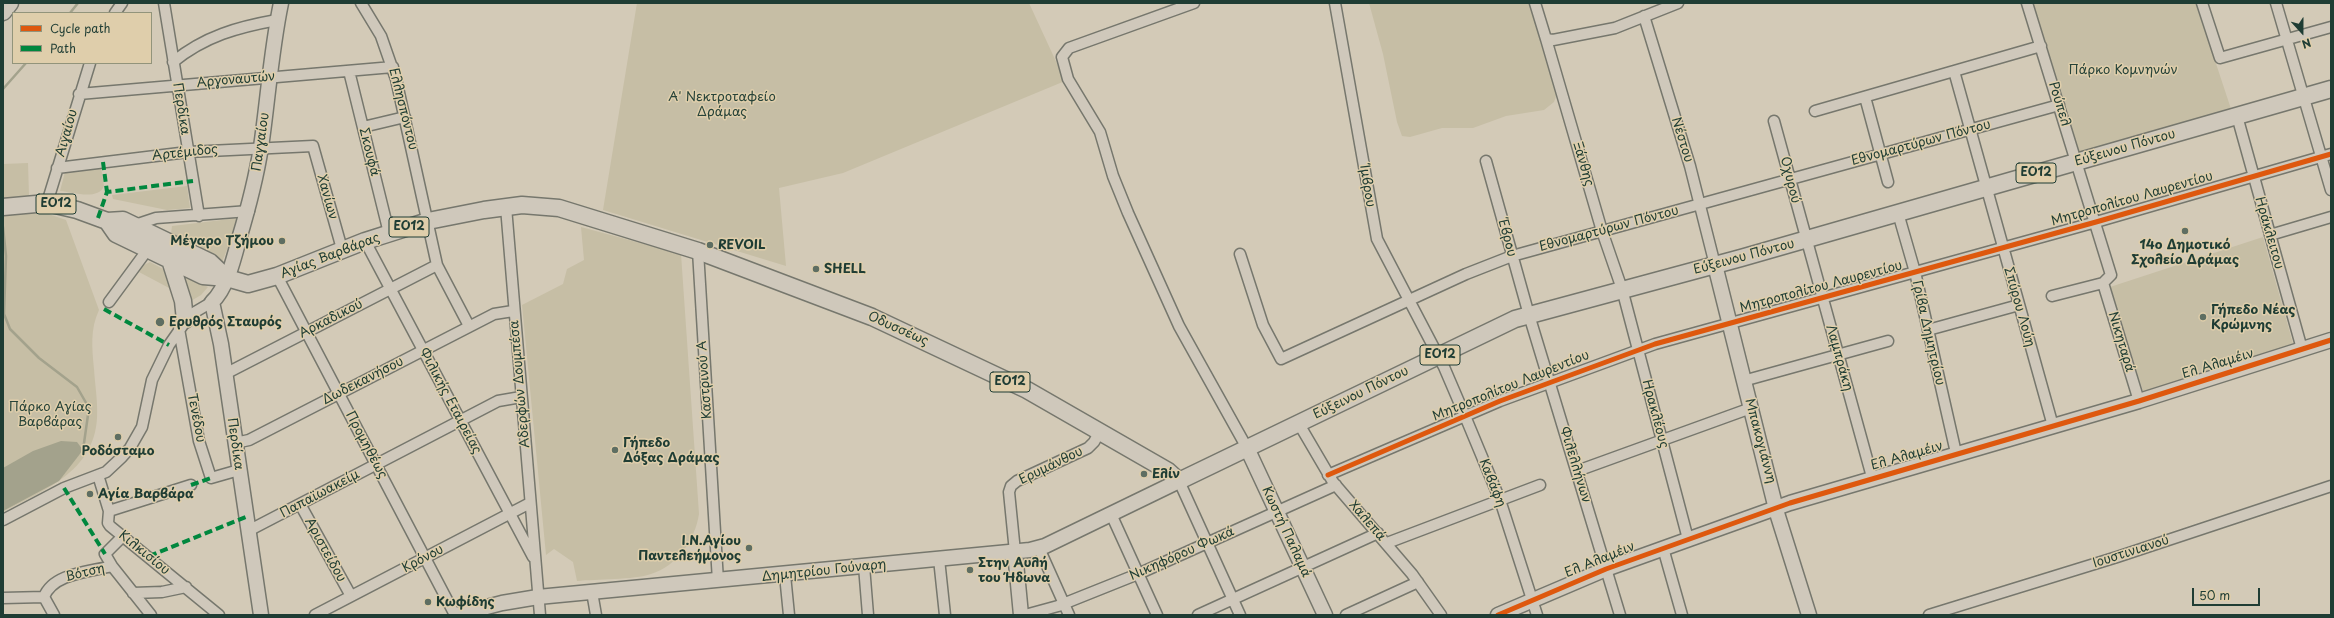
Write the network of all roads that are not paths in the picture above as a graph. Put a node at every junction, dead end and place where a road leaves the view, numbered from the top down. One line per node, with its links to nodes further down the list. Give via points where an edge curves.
1 (10, 3): 13 (main road)
2 (122, 3): 14 (street)
3 (164, 3): 21 (street, Περδίκα)
4 (281, 3): 16 (street, Παγγαίου)
5 (361, 3): 23 (street, Ελλησπόντου, via 381,36)
6 (1194, 3): 119 (street, via 1069,48 1062,57 1068,79 1100,132 1113,176 1128,213 1179,326)
7 (1335, 3): 87 (street, Ίμβρου, via 1376,235)
8 (1535, 3): 18 (street, Ξάνθης)
9 (1678, 3): 15 (street)
10 (2027, 3): 20 (street, Ρούπελ)
11 (2202, 3): 19 (street, via 2220,58)
12 (2276, 3): 19 (street)
13 (3, 12)
14 (116, 12)
15 (1644, 16): 18 (street, via 1615,28); 53 (street, Νέστου, via 1688,160)
16 (277, 20): 21 (street, via 220,33 201,42); 26 (street, Παγγαίου)
17 (2331, 27): 19 (street)
18 (1546, 39): 65 (street, Ξάνθης)
19 (2287, 39): 30 (street)
20 (2041, 46): 25 (street); 32 (street, Ρούπελ)
21 (173, 62): 27 (street, Περδίκα)
22 (90, 64): 29 (street, Αιγαίου)
23 (393, 67): 24 (street, Αργοναυτών); 35 (street, Ελλησπόντου)
24 (349, 71): 26 (street, Αργοναυτών); 37 (street, Σκουφά)
25 (1954, 71): 31 (street); 38 (street, Σπύρου Λούη)
26 (269, 78): 27 (street, Αργοναυτών); 40 (street, Παγγαίου)
27 (177, 85): 29 (street, Αργοναυτών); 41 (street, Περδίκα)
28 (2331, 89): 30 (main road, Εύξεινου Πόντου / ΕΟ12)
29 (79, 94): 46 (street, Αιγαίου)
30 (2304, 96): 34 (main road, Εύξεινου Πόντου / ΕΟ12); 43 (street)
31 (1865, 97): 33 (street); 42 (street)
32 (2059, 106): 38 (street, Εθνομαρτύρων Πόντου); 45 (street, Ρούπελ)
33 (1815, 111)
34 (2237, 116): 45 (main road, Εύξεινου Πόντου / ΕΟ12); 47 (street, Ηράκλειτου)
35 (405, 117): 37 (street); 62 (street, Ελλησπόντου)
36 (1774, 121): 48 (street, Οχυρού)
37 (363, 127): 66 (street, Σκουφά)
38 (1970, 130): 42 (street, Εθνομαρτύρων Πόντου); 50 (street, Σπύρου Λούη)
39 (313, 146): 40 (street, Αρτέμιδος); 72 (street, Χανίων)
40 (261, 147): 41 (street, Αρτέμιδος); 56 (street, Παγγαίου)
41 (188, 152): 46 (street, Αρτέμιδος); 58 (street, Περδίκα)
42 (1880, 154): 48 (street, Εθνομαρτύρων Πόντου); 49 (street)
43 (2326, 155): 47 (street, Μητροπολίτου Λαυρεντίου); 51 (street)
44 (1486, 161): 75 (street, Έβρου)
45 (2076, 162): 50 (main road, Εύξεινου Πόντου / ΕΟ12); 63 (street, Νικηταρά)
46 (57, 168): 52 (street, Αιγαίου)
47 (2253, 176): 63 (street, Μητροπολίτου Λαυρεντίου); 67 (street, Ηράκλειτου)
48 (1790, 179): 53 (street, Εθνομαρτύρων Πόντου); 69 (street, Οχυρού)
49 (1888, 182)
50 (1986, 188): 57 (main road, Εύξεινου Πόντου / ΕΟ12); 70 (street, Σπύρου Λούη)
51 (2331, 190)
52 (47, 203): 54 (main road, ΕΟ12); 61 (main road, ΕΟ12)
53 (1699, 205): 65 (street, Εθνομαρτύρων Πόντου); 78 (street, Νέστου)
54 (3, 207)
55 (506, 207): 60 (main road, Αγίας Βαρβάρας / ΕΟ12, via 541,205); 62 (main road, Αγίας Βαρβάρας / ΕΟ12); 91 (street, Αδερφών Δουμπέσα)
56 (249, 211): 58 (street); 81 (street, Παγγαίου)
57 (1898, 213): 69 (main road, Εύξεινου Πόντου / ΕΟ12); 79 (street, Γρίβα Δημητρίου)
58 (199, 216): 64 (street, via 156,218)
59 (2331, 217): 67 (street)
60 (597, 218): 73 (main road, Οδυσσέως / ΕΟ12)
61 (107, 221): 64 (main road, ΕΟ12, via 123,220); 71 (main road, ΕΟ12, via 116,234)
62 (428, 222): 66 (main road, Αγίας Βαρβάρας / ΕΟ12); 77 (street, Ελλησπόντου)
63 (2096, 222): 70 (street, Μητροπολίτου Λαυρεντίου); 82 (street, Νικηταρά)
64 (135, 225): 81 (main road, ΕΟ12, via 210,262)
65 (1602, 231): 75 (street, Εθνομαρτύρων Πόντου); 84 (street, Ξάνθης)
66 (389, 233): 68 (main road, Αγίας Βαρβάρας / ΕΟ12)
67 (2270, 235): 100 (street, Ηράκλειτου)
68 (365, 240): 72 (main road, Αγίας Βαρβάρας / ΕΟ12); 83 (street, Φιλικής Εταιρείας)
69 (1806, 240): 78 (main road, Εύξεινου Πόντου / ΕΟ12); 86 (street, Λαμπράκη)
70 (2002, 248): 79 (street, Μητροπολίτου Λαυρεντίου); 90 (street, Σπύρου Λούη)
71 (148, 249): 76 (main road, ΕΟ12); 88 (street)
72 (342, 249): 80 (main road, Αγίας Βαρβάρας / ΕΟ12)
73 (698, 251): 116 (main road, Οδυσσέως / ΕΟ12, via 879,320 992,373); 159 (street, Καστρινού Α)
74 (1240, 254): 87 (street, Εθνομαρτύρων Πόντου, via 1263,325 1281,359)
75 (1512, 256): 87 (street, Εθνομαρτύρων Πόντου); 92 (street, Έβρου)
76 (170, 260): 81 (main road, ΕΟ12, via 203,276); 94 (main road, via 183,301)
77 (437, 265): 83 (street, Αρκαδικού); 95 (street, Ελλησπόντου)
78 (1715, 265): 84 (main road, Εύξεινου Πόντου / ΕΟ12); 93 (street, Μπακογιάννη)
79 (1915, 272): 86 (street, Μητροπολίτου Λαυρεντίου); 96 (street, Γρίβα Δημητρίου)
80 (277, 276): 81 (main road, Αγίας Βαρβάρας / ΕΟ12, via 248,284); 97 (street, Προμηθέως)
81 (227, 278): 89 (street)
82 (2107, 280): 85 (street); 110 (street, Νικηταρά)
83 (391, 288): 97 (street, Αρκαδικού); 101 (street, Φιλικής Εταιρείας)
84 (1622, 289): 92 (main road, Εύξεινου Πόντου / ΕΟ12); 102 (street, Ηρακλέους)
85 (2052, 296)
86 (1822, 298): 93 (street, Μητροπολίτου Λαυρεντίου); 103 (street, Λαμπράκη)
87 (1409, 300): 104 (street, Ίμβρου)
88 (109, 302)
89 (212, 302): 94 (street, via 194,310); 105 (street, Περδίκα)
90 (2018, 305): 96 (street); 115 (street, Σπύρου Λούη)
91 (513, 312): 95 (street, Δωδεκανήσου, via 498,312); 109 (street, Αδερφών Δουμπέσα)
92 (1529, 315): 104 (main road, Εύξεινου Πόντου / ΕΟ12, via 1500,325); 107 (street, Φιλελλήνων)
93 (1729, 323): 102 (street, Μητροπολίτου Λαυρεντίου); 106 (street, Μπακογιάννη)
94 (182, 325): 122 (street, Τενέδου, via 200,441 211,478); 124 (street, via 152,380 141,430 122,457 107,471)
95 (469, 326): 101 (street, Δωδεκανήσου)
96 (1928, 330): 120 (street, Γρίβα Δημητρίου)
97 (306, 332): 105 (street, Αρκαδικού); 108 (street, Προμηθέως)
98 (1888, 341): 103 (street)
99 (2331, 341): 100 (street, Ελ Αλαμέιν)
100 (2302, 349): 110 (street, Ελ Αλαμέιν)
101 (423, 350): 108 (street, Δωδεκανήσου); 113 (street, Φιλικής Εταιρείας)
102 (1639, 350): 107 (street, Μητροπολίτου Λαυρεντίου); 117 (street, Ηρακλέους)
103 (1838, 355): 106 (street); 126 (street, Λαμπράκη)
104 (1438, 356): 112 (street, Καβάφη); 114 (main road, Εύξεινου Πόντου / ΕΟ12)
105 (225, 374): 118 (street, Περδίκα)
106 (1744, 381): 111 (street, Μπακογιάννη)
107 (1550, 382): 112 (street, Μητροπολίτου Λαυρεντίου); 123 (street, Φιλελλήνων)
108 (339, 393): 118 (street, Δωδεκανήσου, via 249,440); 121 (street, Προμηθέως)
109 (521, 397): 113 (street, Παπαϊωακείμ, via 498,401); 133 (street, Αδερφών Δουμπέσα)
110 (2139, 401): 115 (street, Ελ Αλαμέιν)
111 (1750, 408): 117 (street); 135 (street, Μπακογιάννη)
112 (1465, 416): 125 (street, Μητροπολίτου Λαυρεντίου); 132 (street, Καβάφη)
113 (461, 420): 121 (street, Παπαϊωακείμ); 138 (street, Φιλικής Εταιρείας)
114 (1299, 424): 119 (main road, Εύξεινου Πόντου / ΕΟ12); 125 (street, Χαλεπά)
115 (2053, 426): 120 (street, Ελ Αλαμέιν)
116 (1100, 431): 127 (main road, Οδυσσέως / ΕΟ12, via 1168,470); 149 (street, Ερυμάνθου, via 1088,448 1011,486)
117 (1662, 439): 123 (street); 144 (street, Ηρακλέους)
118 (235, 443): 122 (street, Περδίκα)
119 (1247, 448): 127 (main road, Εύξεινου Πόντου / ΕΟ12); 137 (street, Κωστή Παλαμά)
120 (1956, 453): 126 (street, Ελ Αλαμέιν)
121 (376, 464): 134 (street, Παπαϊωακείμ); 150 (street, Προμηθέως)
122 (239, 470): 141 (street, Περδίκα)
123 (1577, 471): 156 (street, Φιλελλήνων)
124 (98, 474): 136 (street, Κιλκισίου); 140 (street, via 64,488)
125 (1328, 475): 129 (street, Χαλεπά)
126 (1872, 477): 135 (street, Ελ Αλαμέιν)
127 (1179, 481): 139 (street, Δημητρίου Γούναρη); 145 (street)
128 (191, 485): 136 (street)
129 (1336, 485): 137 (street, Νικηφόρου Φωκά); 142 (street, Χαλεπά)
130 (1540, 485): 132 (street)
131 (2331, 486): 196 (street, Ιουστινιανού, via 2117,557)
132 (1500, 500): 146 (street); 169 (street, Καβάφη)
133 (530, 503): 138 (street, Κρόνου); 152 (street, Αδερφών Δουμπέσα)
134 (300, 504): 141 (street, Παπαϊωακείμ); 164 (street, Αριστείδου)
135 (1776, 508): 144 (street, Ελ Αλαμέιν); 195 (street, Μπακογιάννη)
136 (109, 511): 143 (street, Κιλκισίου, via 108,523)
137 (1276, 512): 145 (street, Νικηφόρου Φωκά); 155 (street, Κωστή Παλαμά)
138 (510, 513): 150 (street, Κρόνου); 152 (street, Φιλικής Εταιρείας)
139 (1111, 514): 147 (street, Δημητρίου Γούναρη); 157 (street)
140 (3, 520)
141 (248, 531): 174 (street, Περδίκα)
142 (1378, 533): 146 (street, Χαλεπά); 155 (street)
143 (123, 536): 153 (street, Βότση, via 105,554); 161 (street, Κιλκισίου)
144 (1688, 539): 148 (street, Ελ Αλαμέιν)
145 (1207, 543): 157 (street, Νικηφόρου Φωκά); 168 (street)
146 (1387, 543): 160 (street, Χαλεπά)
147 (1039, 548): 149 (street, Δημητρίου Γούναρη); 170 (street)
148 (1662, 548): 156 (street, Ελ Αλαμέιν); 194 (street)
149 (1015, 552): 151 (street, Δημητρίου Γούναρη); 182 (street)
150 (425, 558): 164 (street, Κρόνου); 176 (street, Προμηθέως)
151 (939, 559): 154 (street, Δημητρίου Γούναρη); 181 (street)
152 (535, 562): 166 (street, Αδερφών Δουμπέσα)
153 (112, 566): 163 (street); 165 (street, Βότση, via 61,579 50,586)
154 (864, 566): 158 (street, Δημητρίου Γούναρη); 180 (street)
155 (1302, 567): 168 (street); 188 (street, Κωστή Παλαμά)
156 (1606, 569): 169 (street, Ελ Αλαμέιν); 193 (street, Φιλελλήνων)
157 (1138, 574): 170 (street, Νικηφόρου Φωκά); 185 (street)
158 (785, 575): 159 (street, Δημητρίου Γούναρη); 179 (street)
159 (718, 581): 162 (street, Δημητρίου Γούναρη)
160 (1418, 582): 189 (street); 190 (street, Χαλεπά)
161 (186, 586): 163 (street, via 162,592); 173 (street, Κιλκισίου)
162 (592, 592): 166 (street, Δημητρίου Γούναρη); 178 (street)
163 (133, 593): 172 (street)
164 (350, 596): 175 (street, Κρόνου)
165 (44, 597): 167 (street); 171 (street)
166 (538, 597): 176 (street, Δημητρίου Γούναρη); 177 (street, Αδερφών Δουμπέσα)
167 (3, 598)
168 (1233, 599): 186 (street); 187 (street)
169 (1532, 600): 191 (street, Ελ Αλαμέιν); 192 (street, Καβάφη)
170 (1064, 604): 183 (street, Νικηφόρου Φωκά); 184 (street)
171 (54, 615)
172 (151, 615)
173 (219, 615)
174 (261, 615)
175 (315, 615)
176 (456, 615)
177 (540, 615)
178 (596, 615)
179 (789, 615)
180 (868, 615)
181 (944, 615)
182 (1021, 615)
183 (1025, 615)
184 (1069, 615)
185 (1157, 615)
186 (1198, 615)
187 (1240, 615)
188 (1325, 615)
189 (1346, 615)
190 (1441, 615)
191 (1498, 615)
192 (1537, 615)
193 (1620, 615)
194 (1682, 615)
195 (1809, 615)
196 (1929, 615)

